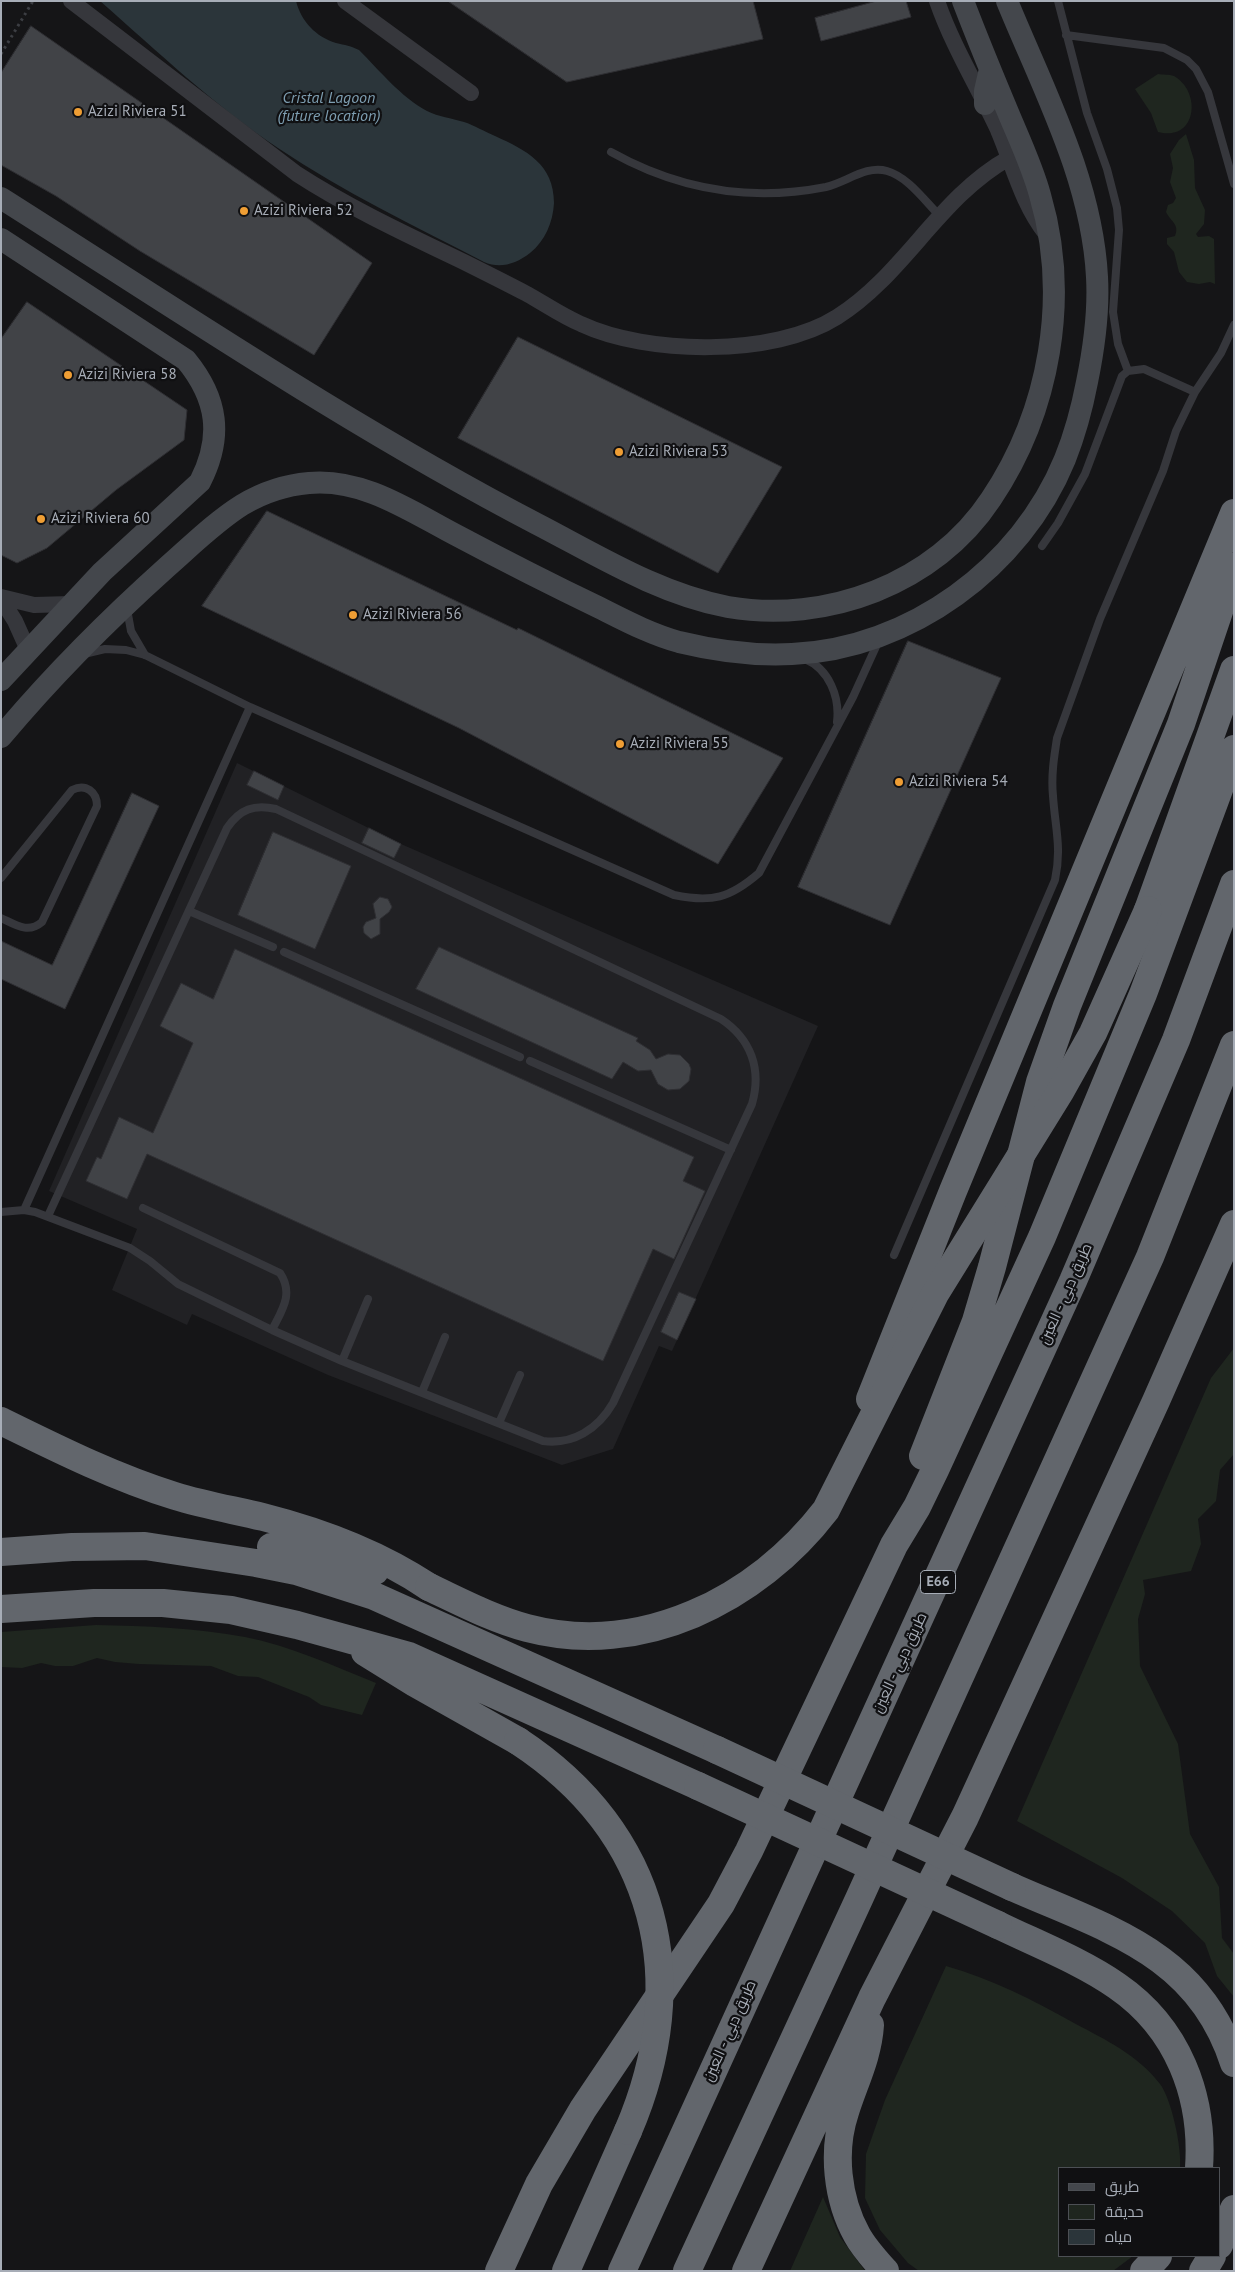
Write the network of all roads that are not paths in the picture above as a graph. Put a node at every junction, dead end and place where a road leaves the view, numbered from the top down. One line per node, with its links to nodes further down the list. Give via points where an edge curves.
1 (71, 1): 15 (street, via 297,174 335,198 502,281 581,325 634,341 703,347 738,345 819,327 865,297)
2 (346, 1): 9 (street)
3 (937, 1): 10 (street, via 955,48)
4 (963, 1): 8 (street)
5 (1007, 1): 27 (street, via 1066,146 1082,193 1094,245 1097,308 1090,370 1064,461 1032,518 1012,545 964,589 909,624)
6 (1058, 1): 7 (lane)
7 (1066, 35): 13 (lane, via 1164,48 1187,60 1200,75 1208,92); 19 (lane, via 1116,208 1119,230 1113,312 1118,344)
8 (990, 68): 10 (street); 17 (street, via 1033,174)
9 (472, 93)
10 (985, 104): 12 (street)
11 (611, 152): 15 (lane, via 633,165 681,183 748,194 808,190 833,185 865,171 886,170 905,181)
12 (1009, 158): 15 (street, via 981,175); 17 (street, via 1033,216)
13 (1234, 184)
14 (1, 198): 17 (street, via 452,480 666,588 728,607 775,612 831,605 885,587 935,559 977,520 994,496 1022,442 1042,385 1053,317 1054,266)
15 (939, 215)
16 (1, 239): 26 (street, via 186,360 198,374 213,409 214,447 200,482 140,535)
17 (1050, 241)
18 (1234, 325): 20 (lane, via 1221,353)
19 (1128, 371): 20 (lane, via 1144,369); 22 (lane, via 1118,384 1085,474)
20 (1195, 392): 53 (lane, via 1100,619 1057,738 1052,779 1059,840 1055,880)
21 (1234, 513): 62 (highway, bridge, via 866,1409)
22 (1042, 546)
23 (1234, 567): 63 (highway, via 1180,724 1067,1006 1040,1082 976,1321 911,1485)
24 (1, 598): 26 (street, via 34,605); 28 (street)
25 (126, 603): 29 (street, via 243,504 286,486 329,482 366,490 393,502 528,574 675,641 732,652); 30 (lane, via 131,631); 31 (street)
26 (71, 604): 28 (street)
27 (881, 635): 29 (street, via 854,644); 35 (lane)
28 (28, 650): 33 (street)
29 (795, 654): 35 (lane, via 815,665 830,682 837,704)
30 (145, 656): 31 (lane, via 126,650 105,649 85,653); 34 (lane)
31 (67, 662): 36 (street)
32 (1234, 670): 62 (highway, bridge, via 1148,910 1093,1032 1060,1092 935,1294)
33 (1, 680)
34 (250, 707): 35 (lane, via 674,895 697,900 720,897 742,888 759,873); 49 (lane)
35 (836, 726)
36 (1, 738)
37 (1234, 749): 63 (highway, via 1143,994 1042,1237 959,1421 917,1507)
38 (1, 878): 41 (lane, via 72,790 82,787 92,791 97,806 42,922 27,929)
39 (1234, 884): 78 (highway, طريق دبي - العين / E66, via 1176,1040 1073,1281)
40 (189, 910): 42 (lane); 47 (lane, via 235,816 248,808 276,809 731,1026 740,1034 753,1056 757,1080 752,1104); 51 (lane)
41 (1, 918)
42 (273, 947)
43 (284, 952): 45 (lane)
44 (1234, 1045): 79 (highway, via 1150,1257)
45 (520, 1057)
46 (530, 1062): 47 (lane)
47 (732, 1150): 61 (lane, via 607,1414 578,1437 554,1442 543,1441)
48 (144, 1208): 55 (lane, via 280,1273 288,1294)
49 (24, 1210): 50 (lane); 51 (lane)
50 (1, 1212)
51 (48, 1216): 55 (lane, via 130,1248 178,1284)
52 (1234, 1224): 69 (highway, via 964,1817)
53 (894, 1255)
54 (368, 1299): 57 (lane)
55 (272, 1330): 57 (lane)
56 (444, 1337): 59 (lane)
57 (342, 1361): 59 (lane)
58 (520, 1375): 61 (lane)
59 (422, 1392): 61 (lane)
60 (1, 1421): 66 (highway, via 128,1480 175,1496 315,1532 352,1546 404,1570)
61 (499, 1423)
62 (852, 1456): 66 (highway, bridge, via 826,1510 782,1559 723,1600 666,1624 606,1636 554,1634 503,1621)
63 (894, 1545): 76 (highway, via 721,1904 583,2109 539,2184)
64 (145, 1546): 65 (highway); 66 (highway, via 218,1541 249,1544 319,1556); 70 (highway, bridge, via 256,1563 335,1582 374,1596 1114,1932 1148,1950 1174,1969 1196,1993 1215,2020)
65 (1, 1552)
66 (429, 1587)
67 (1, 1609): 68 (highway, via 129,1602 188,1605 256,1615)
68 (340, 1636): 71 (highway, bridge, via 409,1656 698,1786 998,1925 1117,1986 1158,2023 1173,2045 1193,2093 1199,2119); 77 (highway, bridge, via 386,1667 544,1758 598,1812 629,1861 646,1900 661,1976 658,2030 647,2083)
69 (872, 1998): 80 (highway); 81 (highway, via 869,2040 844,2113 838,2162 841,2187 856,2234)
70 (1234, 2063)
71 (1199, 2167)
72 (1234, 2208): 73 (highway)
73 (1220, 2243)
74 (1157, 2257): 82 (highway)
75 (1211, 2257): 83 (highway)
76 (499, 2271)
77 (566, 2271)
78 (622, 2271)
79 (687, 2271)
80 (746, 2271)
81 (885, 2271)
82 (1144, 2271)
83 (1203, 2271)

